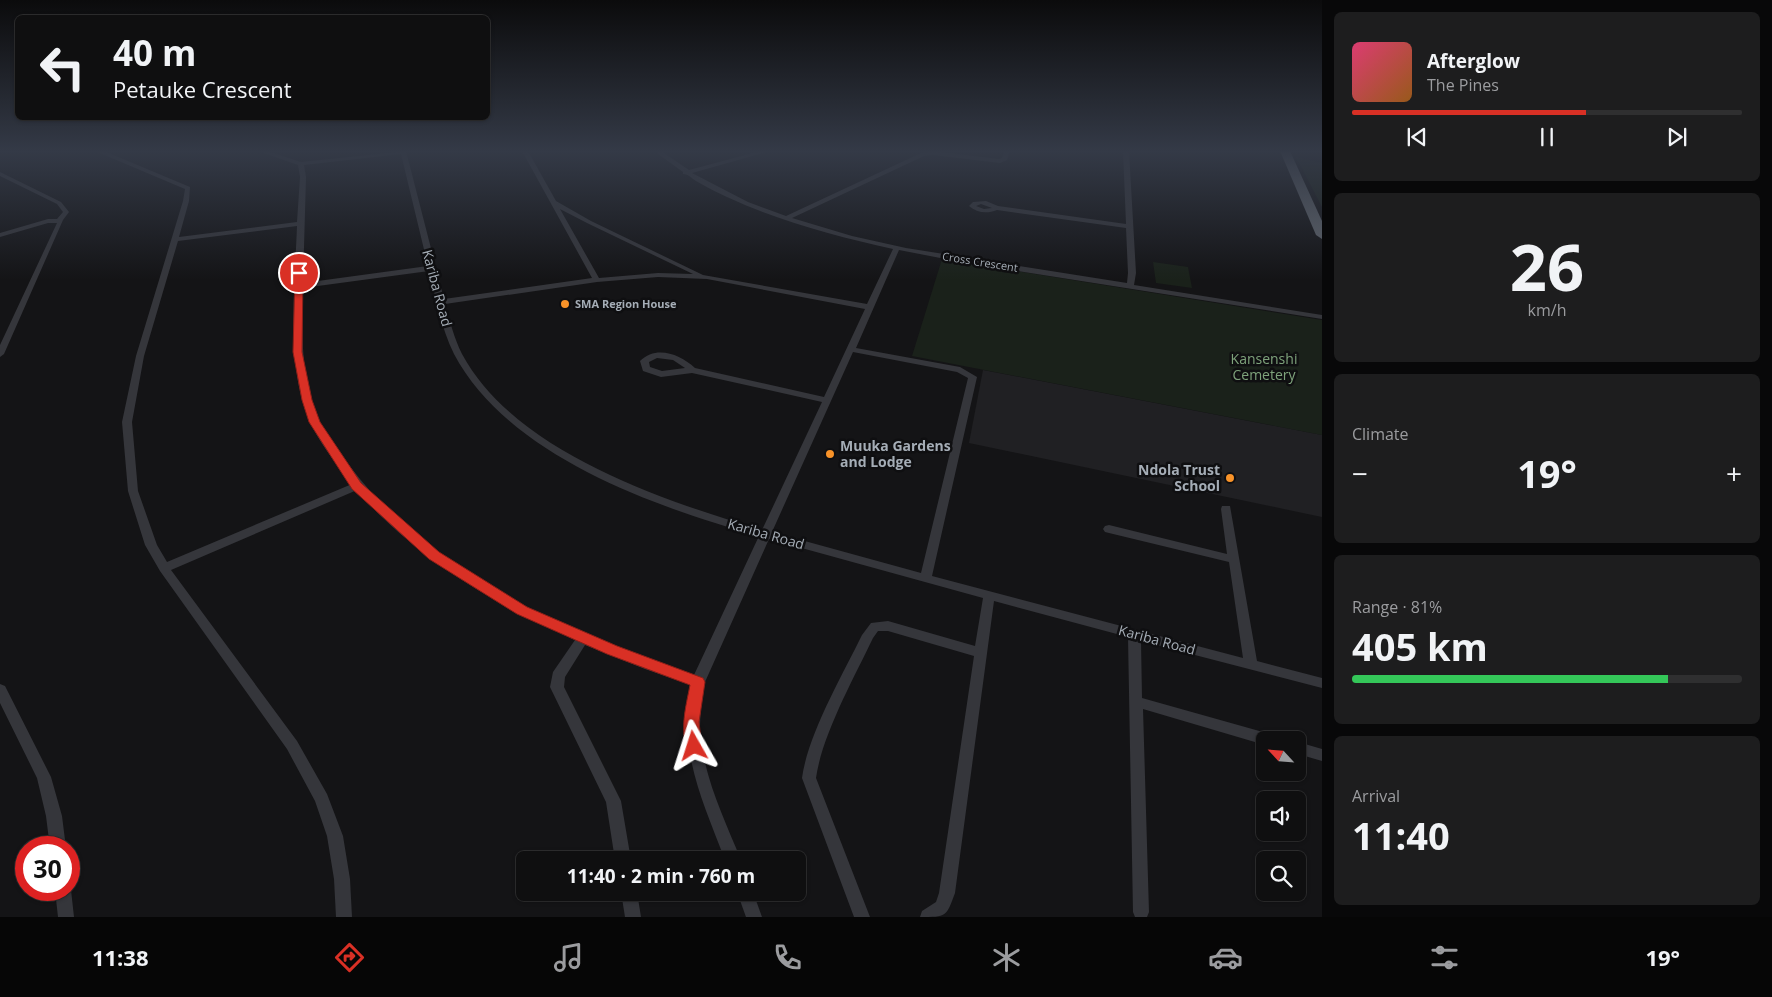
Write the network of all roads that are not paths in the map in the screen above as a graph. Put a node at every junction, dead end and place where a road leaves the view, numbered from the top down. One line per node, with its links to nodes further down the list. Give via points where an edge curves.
1 (40, 194): 15 (street, via 59,203 66,212)
2 (187, 194): 20 (street)
3 (302, 194): 16 (street)
4 (413, 194): 22 (street, Kariba Road)
5 (548, 194): 10 (street)
6 (724, 194): 14 (street, Cross Crescent)
7 (837, 194): 14 (street)
8 (1128, 194): 17 (street)
9 (1304, 194): 19 (highway)
10 (553, 202): 12 (street); 13 (street)
11 (996, 208): 17 (street)
12 (573, 214): 13 (street); 23 (street)
13 (561, 216): 24 (street)
14 (786, 218): 21 (street, Cross Crescent)
15 (60, 220): 18 (street); 30 (street)
16 (300, 224): 20 (street); 25 (street)
17 (1130, 227): 26 (street)
18 (0, 235)
19 (1322, 235)
20 (175, 239): 40 (street, via 140,356 127,422 133,490 151,545)
21 (897, 248): 26 (street, Cross Crescent); 28 (street)
22 (432, 268): 25 (street); 27 (street, Kariba Road)
23 (706, 278): 24 (street, via 647,275); 28 (street)
24 (597, 280): 27 (street)
25 (299, 286): 35 (street, via 298,352 309,409)
26 (1130, 286): 29 (street, Cross Crescent)
27 (441, 302): 38 (street, Kariba Road, via 457,353 472,377 496,404 527,429 573,460 634,490 675,507)
28 (869, 307): 31 (street)
29 (1322, 317)
30 (3, 342): 32 (street)
31 (850, 349): 34 (street); 41 (street, via 960,370 973,377)
32 (0, 354)
33 (692, 370): 33 (street, via 660,374 646,369 644,361 665,355 682,360); 34 (street)
34 (826, 400): 38 (street)
35 (356, 486): 40 (street); 44 (street, via 447,564 532,616)
36 (1226, 509): 39 (street)
37 (1109, 529): 39 (street)
38 (764, 534): 41 (street, Kariba Road); 47 (street)
39 (1233, 558): 46 (street)
40 (164, 568): 62 (street, via 292,745 322,799 335,836)
41 (926, 578): 42 (street, Kariba Road)
42 (989, 595): 43 (street, Kariba Road); 45 (street)
43 (1134, 634): 46 (street, Kariba Road); 50 (street)
44 (582, 638): 47 (street); 55 (street, via 558,676 557,687 613,801)
45 (982, 653): 65 (street, via 888,626 875,626 822,735 810,766 809,778); 66 (street, via 947,893 942,908)
46 (1252, 665): 48 (street, Kariba Road)
47 (698, 682): 56 (street, via 691,722 694,746)
48 (1322, 683)
49 (0, 690): 54 (street, via 44,777)
50 (1137, 702): 51 (street); 60 (street)
51 (1256, 736)
52 (1306, 750): 53 (street)
53 (1322, 755)
54 (56, 836)
55 (621, 851)
56 (730, 851)
57 (64, 901): 61 (street)
58 (630, 901): 63 (street)
59 (748, 901): 64 (street)
60 (1142, 912)
61 (66, 917)
62 (344, 917)
63 (633, 917)
64 (754, 917)
65 (862, 917)
66 (928, 917)

